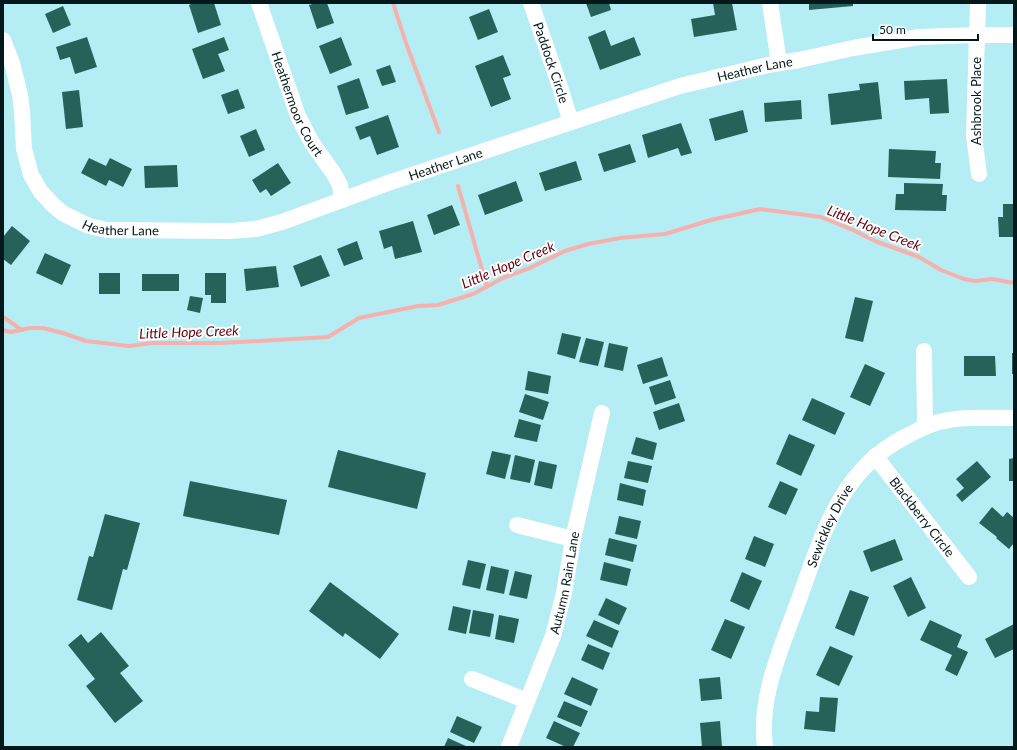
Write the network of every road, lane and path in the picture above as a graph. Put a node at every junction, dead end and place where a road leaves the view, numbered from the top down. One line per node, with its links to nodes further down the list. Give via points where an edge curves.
1 (259, 3): 11 (street, Heathermoor Court, via 298,116 312,143 334,174 340,186)
2 (531, 3): 9 (street, Paddock Circle)
3 (770, 3): 8 (street)
4 (978, 3): 5 (street, Ashbrook Place)
5 (976, 35): 6 (street, Heather Lane); 8 (street, Heather Lane, via 919,37); 10 (street, Ashbrook Place, via 974,136)
6 (1014, 35)
7 (3, 40): 11 (street, Heather Lane, via 20,95 24,149 31,175 41,192 54,206 80,223 107,230 256,229)
8 (779, 63): 9 (street, Heather Lane, via 680,86)
9 (571, 122): 11 (street, Heather Lane)
10 (979, 174)
11 (342, 200)
12 (924, 351): 15 (street)
13 (602, 414): 18 (street, Autumn Rain Lane)
14 (1014, 418): 15 (street, Sewickley Drive, via 961,419)
15 (925, 426): 16 (street, Sewickley Drive, via 891,444)
16 (875, 456): 19 (street, Blackberry Circle); 23 (street, Sewickley Drive, via 855,476 828,522 774,668 767,695)
17 (517, 525): 18 (street)
18 (573, 539): 21 (street, Autumn Rain Lane, via 564,593 553,636)
19 (970, 577)
20 (472, 679): 21 (street)
21 (527, 702): 22 (street, Autumn Rain Lane)
22 (509, 747)
23 (765, 747)

